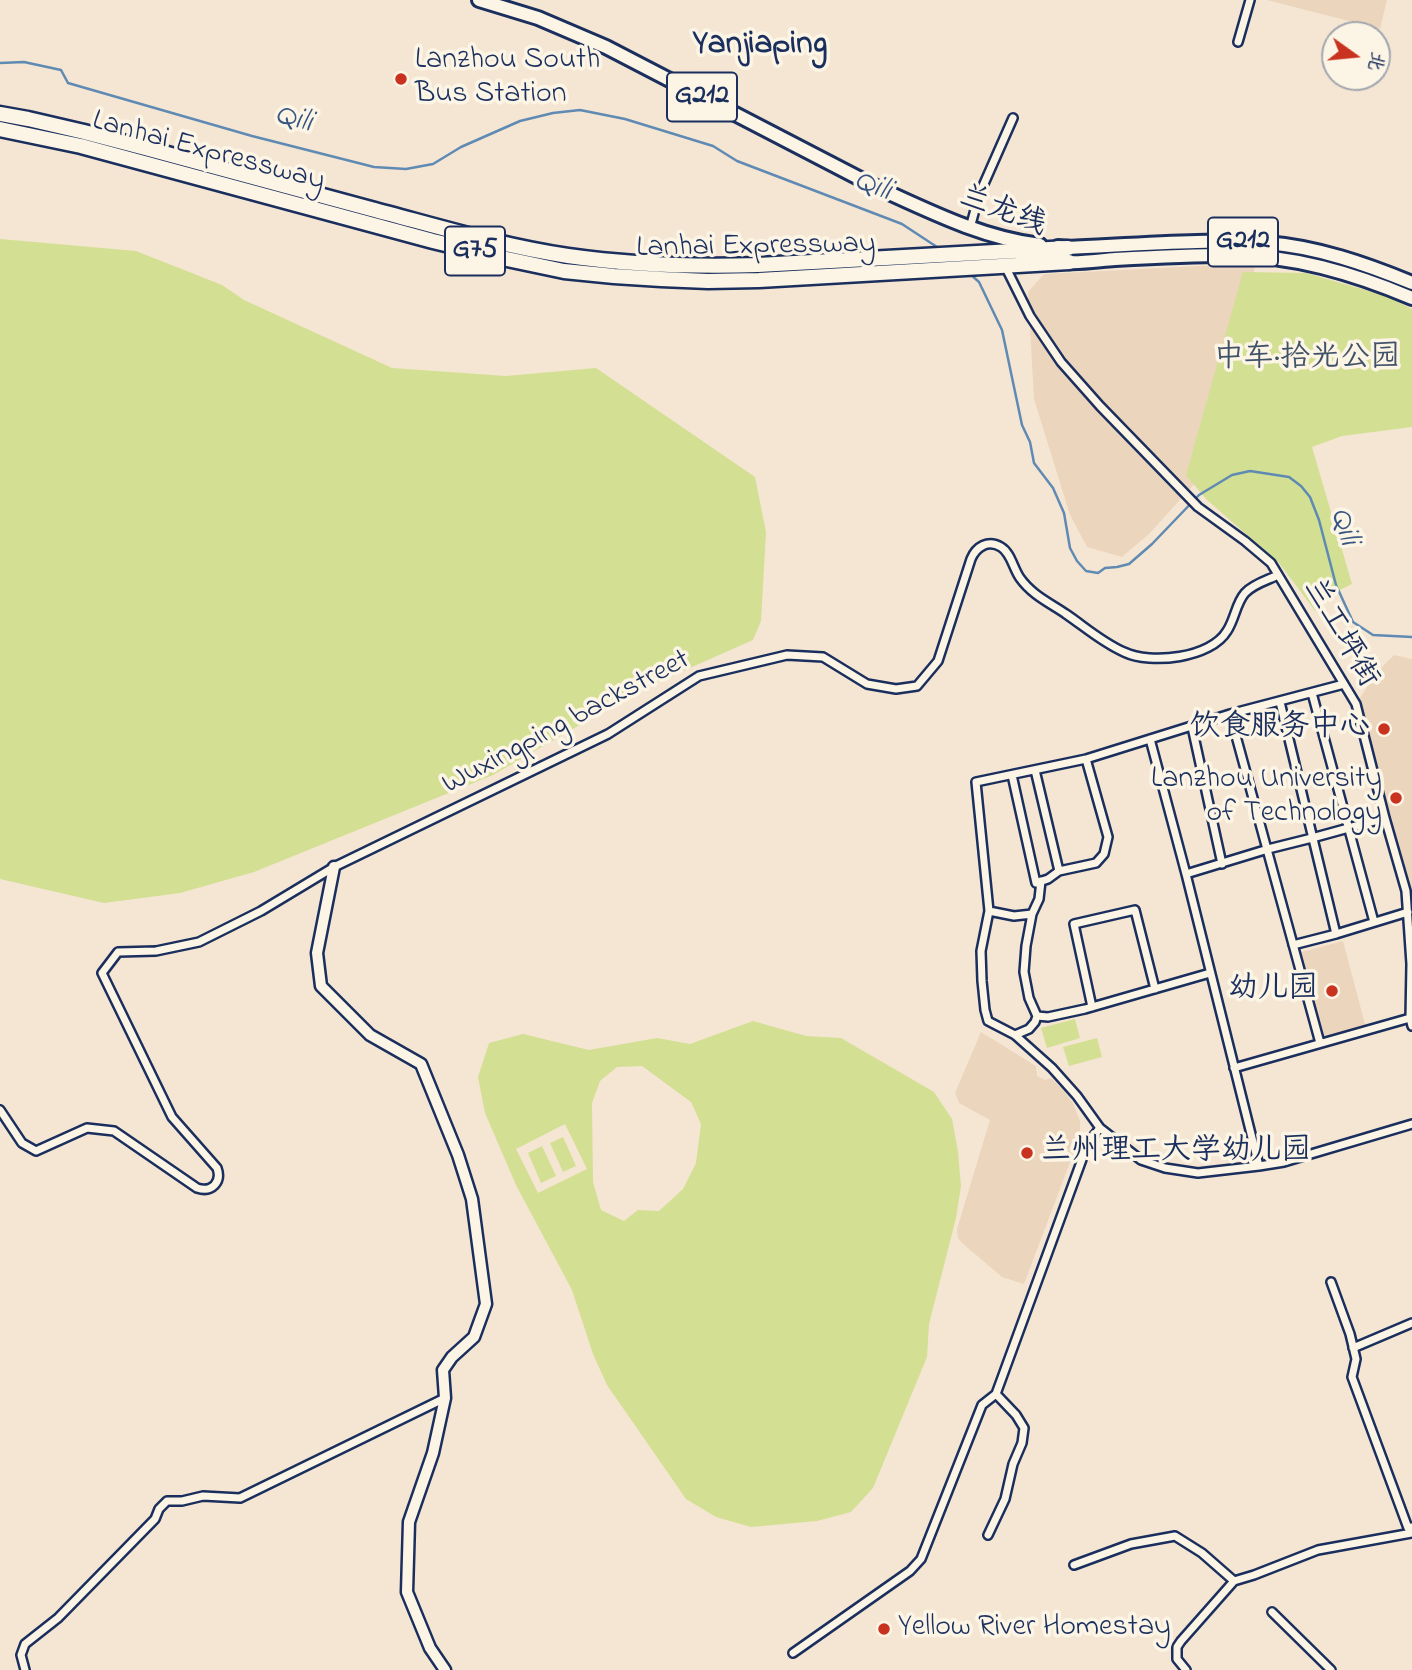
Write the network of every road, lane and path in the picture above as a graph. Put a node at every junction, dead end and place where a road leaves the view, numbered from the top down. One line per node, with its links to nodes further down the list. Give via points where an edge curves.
1 (479, 0): 7 (highway, 兰龙线 / G212, via 538,18 606,47)
2 (1250, 0): 3 (street)
3 (1238, 42)
4 (0, 114): 9 (highway, Lanhai Expressway / G75, via 566,256 615,262 758,265 973,254)
5 (1013, 118): 8 (street, via 979,195)
6 (0, 129): 12 (highway, Lanhai Expressway / G75, via 564,271 708,281)
7 (919, 206): 8 (highway, 兰龙线 / G212); 9 (highway, 兰龙线 / G212)
8 (970, 228): 9 (highway, 兰龙线 / G212)
9 (993, 243): 11 (highway, Lanhai Expressway / G75, via 1015,251); 11 (highway, 兰龙线 / G212, via 1007,240); 12 (street, 兰工坪街)
10 (1267, 249): 11 (highway, G212, via 1228,241); 13 (highway, G212, via 1309,250); 14 (highway, G212)
11 (1068, 255): 12 (highway, Lanhai Expressway / G75)
12 (1005, 266): 15 (street, 兰工坪街, via 1030,316 1061,362 1198,507 1271,563)
13 (1412, 283)
14 (1412, 298)
15 (1278, 575): 16 (street, 兰工坪街); 30 (street, Wuxingping backstreet, via 1248,589 1226,633 1212,646 1174,657 1148,658 1125,653 1040,598 1020,578 1004,549 985,544 971,559 938,661 917,686 897,689 867,684 823,657 787,655 699,676 608,734)
16 (1344, 684): 17 (street); 25 (street, 兰工坪街, via 1356,704)
17 (1312, 693): 18 (street); 26 (street)
18 (1280, 702): 19 (street); 27 (street)
19 (1230, 714): 20 (street); 28 (street)
20 (1192, 727): 21 (street); 29 (street)
21 (1150, 739): 22 (street); 32 (street)
22 (1086, 759): 23 (street); 31 (street, via 1108,837 1104,854 1096,863)
23 (1035, 770): 24 (street); 31 (street)
24 (1012, 775): 33 (street, via 1036,883); 34 (street, via 976,782)
25 (1385, 818): 26 (street); 35 (street, 兰工坪街)
26 (1349, 828): 27 (street); 37 (street)
27 (1312, 838): 28 (street); 38 (street)
28 (1268, 849): 29 (street); 39 (street)
29 (1222, 864): 32 (street)
30 (334, 867): 48 (street, via 199,942 156,951 118,952 102,973 172,1117 217,1167 218,1181 211,1188 197,1188 114,1131 87,1128 36,1151 22,1143); 56 (street, via 317,953 321,986 370,1035 421,1064 472,1199 486,1304 474,1337 443,1370)
31 (1059, 872): 33 (street)
32 (1186, 874): 40 (street)
33 (1041, 881): 36 (street)
34 (989, 911): 36 (street); 45 (street, via 981,951 985,1010 988,1021)
35 (1408, 912): 37 (street); 44 (street, 兰工坪街)
36 (1032, 914): 43 (street, via 1024,972)
37 (1374, 922): 38 (street)
38 (1336, 934): 39 (street)
39 (1293, 945): 46 (street)
40 (1210, 973): 41 (street); 47 (street)
41 (1155, 989): 42 (street); 42 (street, via 1135,910 1074,923)
42 (1092, 1007): 43 (street)
43 (1037, 1016): 45 (street, via 1029,1029)
44 (1411, 1022): 46 (street)
45 (1015, 1035): 50 (street, via 1052,1068)
46 (1320, 1043): 47 (street)
47 (1234, 1068): 51 (street)
48 (0, 1110)
49 (1412, 1124): 51 (street)
50 (1100, 1128): 51 (street, via 1142,1160 1165,1168 1198,1173); 55 (street, via 1088,1143)
51 (1259, 1167)
52 (1331, 1282): 54 (street)
53 (1412, 1323): 54 (street)
54 (1353, 1348): 57 (street, via 1352,1377 1408,1528)
55 (996, 1394): 59 (street, via 1024,1428 1005,1499); 63 (street, via 982,1405 921,1559)
56 (445, 1398): 64 (street, via 240,1498 203,1496 167,1501 58,1618 25,1644 21,1655); 65 (street, via 433,1452 409,1522 407,1592 430,1648)
57 (1412, 1527)
58 (1412, 1533): 61 (street, via 1318,1550)
59 (988, 1535)
60 (1074, 1565): 61 (street, via 1131,1544 1175,1536)
61 (1234, 1581): 66 (street, via 1177,1647 1177,1658)
62 (1272, 1612): 67 (street)
63 (793, 1653)
64 (25, 1670)
65 (445, 1670)
66 (1186, 1670)
67 (1331, 1670)

